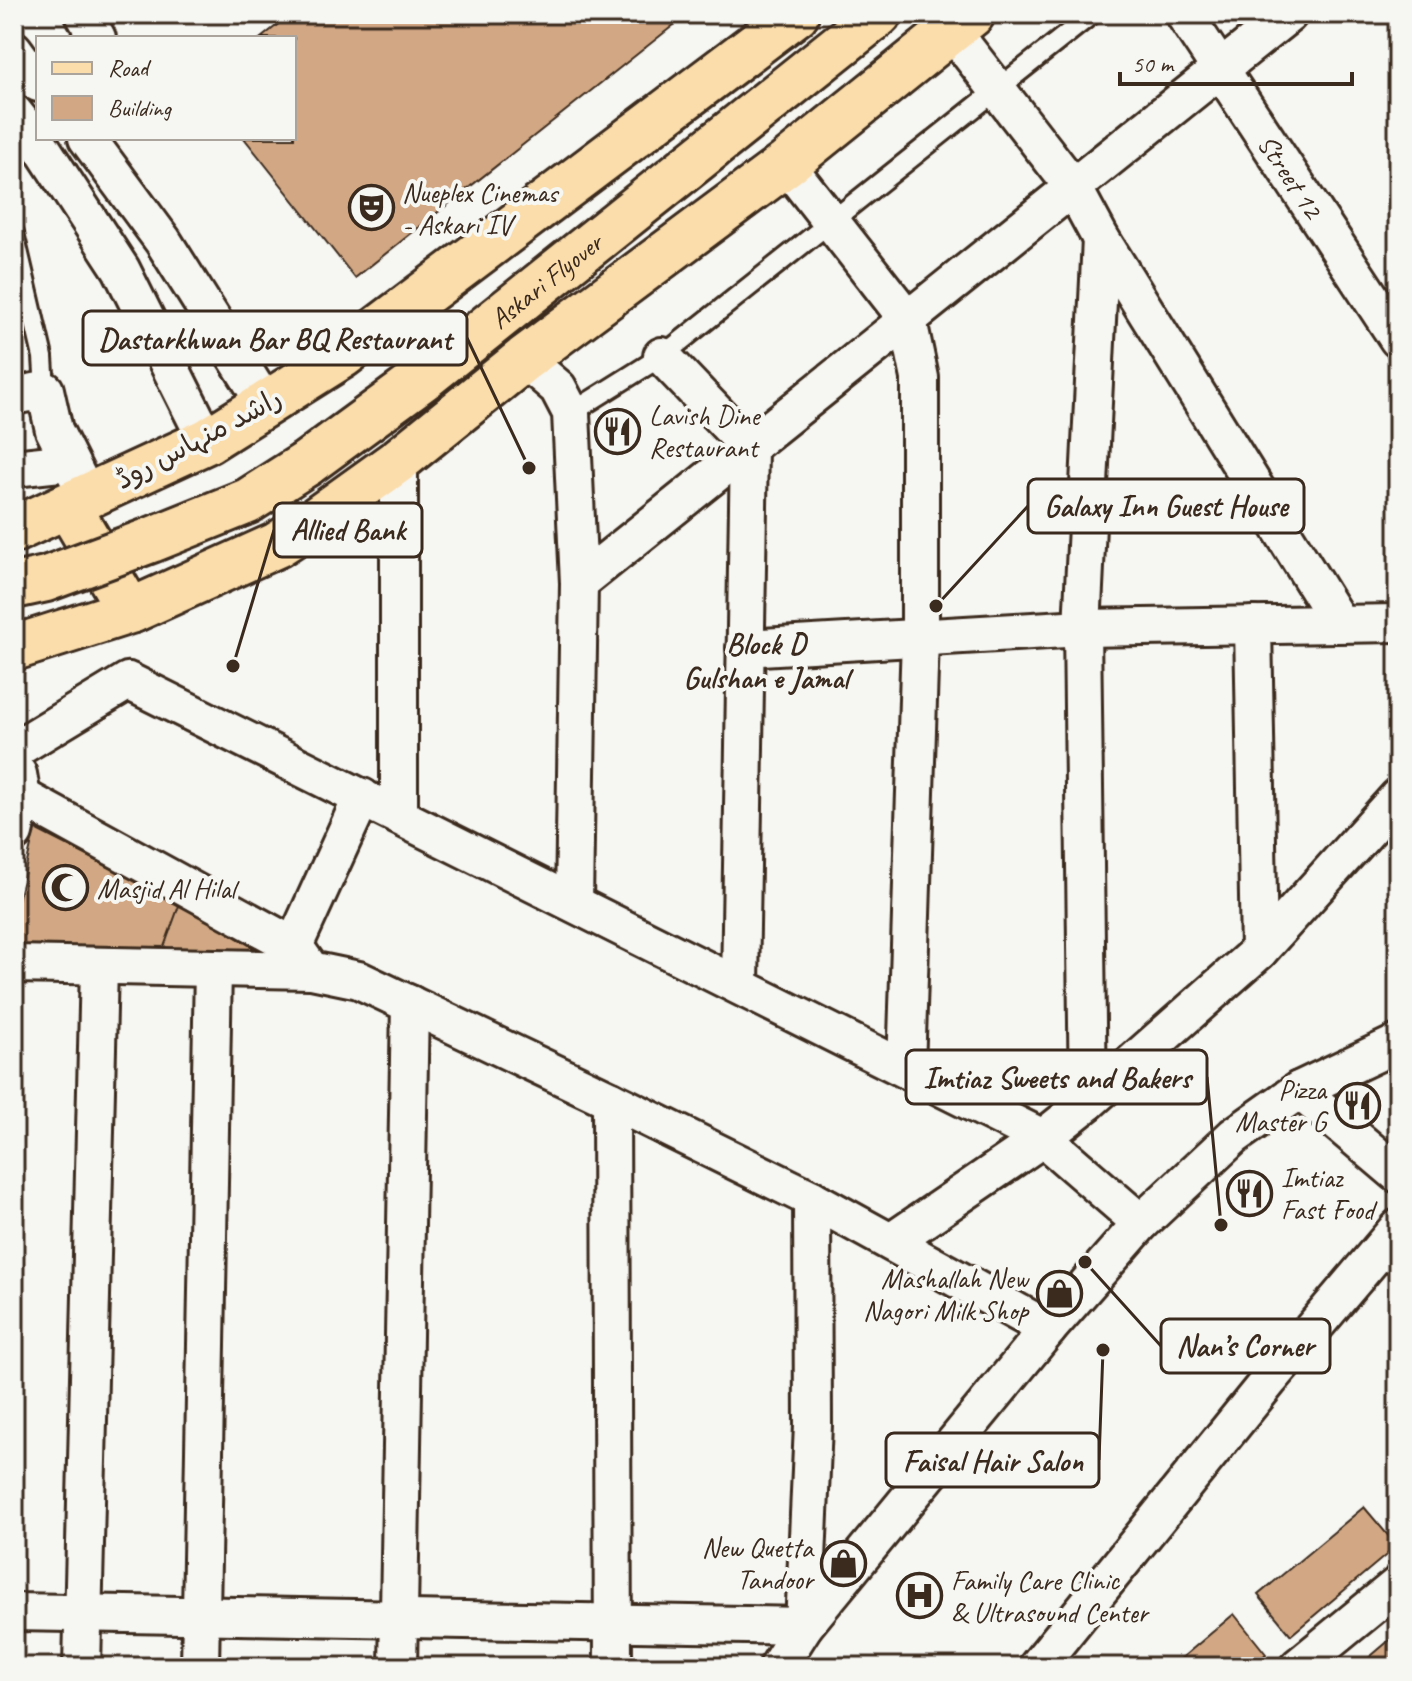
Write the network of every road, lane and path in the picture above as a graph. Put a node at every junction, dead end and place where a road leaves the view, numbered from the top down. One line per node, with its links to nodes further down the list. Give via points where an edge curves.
1 (84, 14): 8 (street)
2 (796, 14): 29 (main road, راشد منہاس روڈ, via 342,356)
3 (879, 14): 38 (main road, Askari Flyover, bridge, via 426,376 306,464 248,501 46,579)
4 (1092, 14): 12 (lane)
5 (1184, 14): 10 (street, Street 12)
6 (1289, 14): 10 (street)
7 (962, 22): 12 (street); 17 (main road)
8 (96, 36)
9 (14, 50): 11 (street)
10 (1221, 69): 18 (street); 25 (street, Street 12)
11 (36, 80)
12 (998, 91): 18 (street); 19 (lane)
13 (14, 113): 14 (street)
14 (36, 131)
15 (88, 140): 22 (street)
16 (50, 143): 23 (street)
17 (786, 164): 19 (street); 27 (main road)
18 (1073, 187): 21 (street); 24 (street)
19 (830, 220): 24 (street); 26 (lane)
20 (14, 233): 28 (lane, via 43,357)
21 (1101, 239): 40 (street); 43 (street)
22 (163, 241): 23 (street); 29 (street)
23 (121, 269): 31 (street)
24 (908, 320): 32 (street); 44 (street, via 920,378)
25 (1398, 339)
26 (662, 356): 30 (lane); 32 (street)
27 (524, 359): 30 (street, via 558,388); 33 (main road)
28 (30, 393): 35 (street, via 54,430)
29 (266, 405): 31 (main road, راشد منہاس روڈ)
30 (571, 413): 37 (street)
31 (207, 441): 35 (main road, راشد منہاس روڈ)
32 (749, 447): 37 (street); 46 (street)
33 (399, 460): 39 (main road, via 277,545); 51 (street)
34 (14, 468): 35 (street)
35 (74, 488): 36 (main road, راشد منہاس روڈ); 39 (main road, via 124,601)
36 (14, 530)
37 (579, 583): 53 (street)
38 (14, 586)
39 (133, 610): 45 (main road)
40 (1339, 623): 41 (street); 42 (street)
41 (1398, 623)
42 (1253, 625): 43 (street); 54 (street)
43 (1082, 628): 44 (street); 65 (street)
44 (920, 638): 46 (street); 62 (street)
45 (14, 648)
46 (745, 648): 59 (street)
47 (14, 748): 48 (street); 49 (street, via 128,681)
48 (22, 797): 52 (street); 55 (street)
49 (362, 797): 51 (street); 55 (street)
50 (1398, 797): 54 (street)
51 (399, 815): 53 (street)
52 (14, 833)
53 (574, 903): 59 (street)
54 (1259, 951): 65 (street)
55 (302, 958): 58 (street); 60 (street)
56 (14, 964): 57 (street)
57 (99, 966): 58 (street); 75 (street)
58 (213, 968): 76 (street)
59 (740, 986): 62 (street)
60 (410, 1004): 64 (street); 77 (street)
61 (1398, 1043): 63 (street)
62 (906, 1069): 66 (street)
63 (1299, 1090): 67 (street); 69 (street, via 1234,1136)
64 (611, 1100): 68 (street); 78 (street)
65 (1088, 1102): 66 (street)
66 (1043, 1138): 69 (street); 71 (street)
67 (1398, 1174)
68 (812, 1199): 71 (street); 79 (street, via 813,1425)
69 (1141, 1223): 72 (street)
70 (1398, 1228): 85 (street)
71 (891, 1242): 72 (street)
72 (1048, 1329): 79 (street)
73 (1398, 1585): 86 (street)
74 (14, 1612): 75 (street)
75 (82, 1613): 76 (street); 80 (street)
76 (201, 1615): 77 (street); 81 (street)
77 (399, 1619): 78 (street); 82 (street)
78 (613, 1623): 79 (street); 83 (street)
79 (804, 1626): 84 (street)
80 (82, 1667)
81 (200, 1667)
82 (398, 1667)
83 (613, 1667)
84 (778, 1667)
85 (1037, 1667)
86 (1298, 1667)

